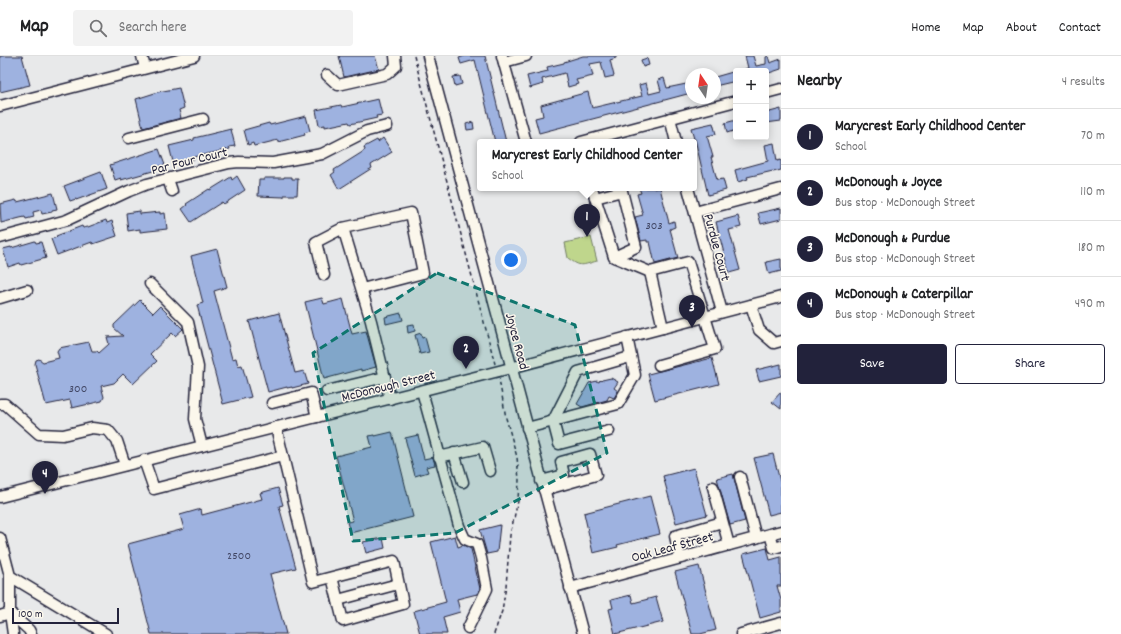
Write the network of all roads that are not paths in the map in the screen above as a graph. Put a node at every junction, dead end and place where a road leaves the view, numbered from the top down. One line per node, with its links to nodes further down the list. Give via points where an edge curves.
1 (142, 56): 7 (street)
2 (194, 56): 7 (street)
3 (395, 56): 8 (street, via 396,66 387,74 338,85)
4 (428, 56): 44 (street, Joyce Road)
5 (526, 56): 6 (street)
6 (503, 59): 17 (street)
7 (145, 68): 12 (street)
8 (327, 75)
9 (781, 89): 10 (street)
10 (769, 92)
11 (733, 102): 13 (street)
12 (0, 106)
13 (670, 118): 18 (street); 19 (street)
14 (203, 119): 16 (street)
15 (387, 126): 20 (street, Par Four Court, via 367,131 322,154 273,163 229,163)
16 (129, 138)
17 (525, 139)
18 (592, 139)
19 (675, 139)
20 (168, 179): 22 (street); 27 (street, Par Four Court, via 128,191 67,220)
21 (781, 189): 25 (street)
22 (172, 191)
23 (689, 191): 25 (street, Purdue Court)
24 (594, 193): 28 (street); 28 (street, via 622,191 636,247)
25 (695, 212): 37 (street, Purdue Court)
26 (343, 228): 30 (street, via 316,242); 32 (street); 32 (street, via 410,213 423,273)
27 (0, 238)
28 (614, 256): 29 (street)
29 (650, 272): 38 (street, via 688,262); 39 (street)
30 (324, 275)
31 (150, 284): 56 (street, via 188,322 198,367 195,419)
32 (362, 289): 45 (street)
33 (27, 290): 35 (street)
34 (781, 297): 36 (street, McDonough Street)
35 (0, 298)
36 (751, 305): 37 (street, McDonough Street); 41 (street, via 759,330 774,343)
37 (722, 312): 38 (street, McDonough Street)
38 (704, 317): 39 (street, McDonough Street); 43 (street, via 715,349)
39 (662, 328): 40 (street, McDonough Street)
40 (627, 338): 42 (street); 44 (street, McDonough Street)
41 (781, 341)
42 (630, 357): 52 (street, via 578,372); 52 (street, via 635,375 618,404)
43 (659, 365)
44 (511, 368): 47 (street, McDonough Street); 54 (street, Joyce Road)
45 (385, 377): 46 (street); 48 (street)
46 (327, 391)
47 (422, 391): 48 (street, McDonough Street); 59 (street)
48 (390, 399): 51 (street, McDonough Street)
49 (272, 403): 51 (street, via 311,393)
50 (0, 404): 61 (street, via 5,404 39,434 64,435 92,428 108,430 117,441)
51 (317, 417): 53 (street, McDonough Street)
52 (553, 421): 54 (street); 55 (street, via 559,444)
53 (276, 427): 56 (street, McDonough Street); 58 (street)
54 (527, 428): 66 (street, Joyce Road)
55 (609, 431)
56 (202, 446): 60 (street, McDonough Street)
57 (454, 454): 59 (street); 62 (street, via 483,447); 65 (street)
58 (283, 456): 60 (street, via 154,489); 80 (street, via 313,582)
59 (439, 457): 87 (street, via 459,526 465,539 477,544 481,558 486,589)
60 (144, 460): 61 (street, McDonough Street)
61 (125, 465): 68 (street, McDonough Street)
62 (490, 471)
63 (740, 477): 74 (street)
64 (565, 479): 66 (street)
65 (463, 482)
66 (543, 485): 82 (street, Joyce Road)
67 (713, 487): 69 (street)
68 (0, 497)
69 (722, 522): 70 (street); 75 (street)
70 (704, 528): 77 (street); 78 (street, via 675,536)
71 (781, 531): 72 (street, Oak Leaf Street)
72 (770, 534): 74 (street, Oak Leaf Street); 76 (street, via 774,548)
73 (0, 538): 79 (street)
74 (756, 538): 75 (street, Oak Leaf Street)
75 (729, 545): 77 (street, Oak Leaf Street)
76 (781, 546)
77 (710, 550): 78 (street, Oak Leaf Street)
78 (680, 558): 82 (street, Oak Leaf Street)
79 (10, 576): 84 (street); 90 (street)
80 (332, 577): 81 (street, via 394,561); 83 (street)
81 (398, 584): 83 (street); 83 (street, via 403,604 343,621)
82 (570, 588): 91 (street, Joyce Road)
83 (338, 600)
84 (10, 613): 85 (street); 88 (street); 89 (street)
85 (0, 616)
86 (781, 623): 92 (street)
87 (468, 628)
88 (13, 634)
89 (31, 634)
90 (106, 634)
91 (583, 634)
92 (741, 634)

